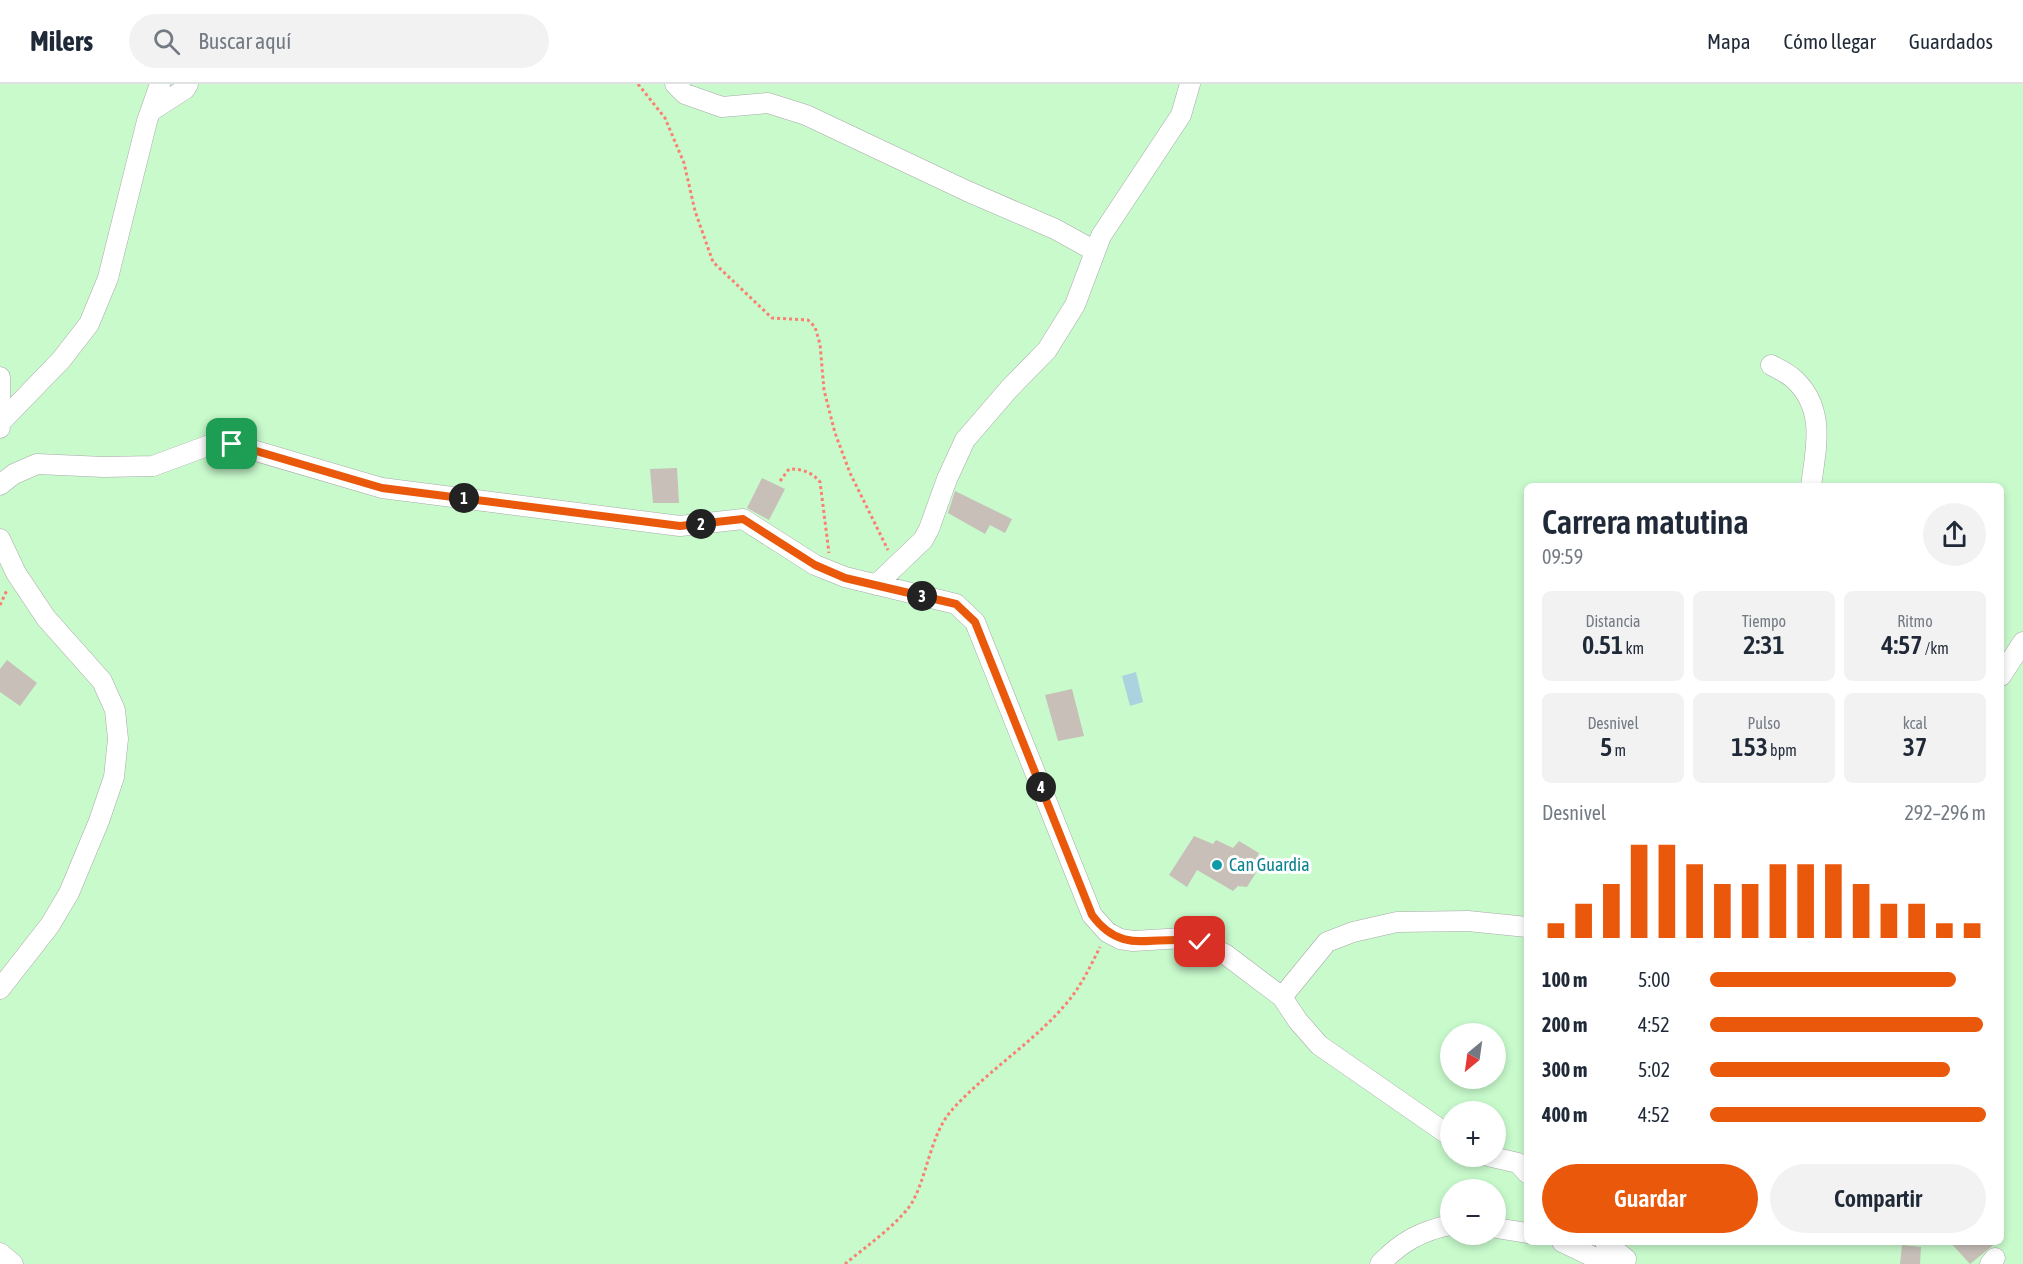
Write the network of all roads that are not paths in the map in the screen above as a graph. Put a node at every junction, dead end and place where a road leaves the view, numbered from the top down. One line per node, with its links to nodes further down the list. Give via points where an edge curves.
1 (160, 84): 5 (street)
2 (188, 84): 5 (street)
3 (675, 84): 6 (street, via 685,94 722,108 768,103 806,115)
4 (1190, 84): 6 (street, via 1180,116)
5 (151, 111): 9 (street, via 108,278 89,324 62,360)
6 (1095, 251): 13 (street, via 1075,305 1047,350 965,440 923,540)
7 (1771, 365): 10 (street, via 1794,379 1816,416)
8 (0, 376): 9 (street)
9 (1, 425)
10 (1811, 483)
11 (0, 485): 13 (street, via 37,464 153,466 215,443 232,444 382,488 680,526 743,519 815,565)
12 (0, 539): 17 (street, via 16,573 46,618 102,681 115,710 118,739 114,777 69,893 50,925)
13 (876, 585): 18 (street, via 956,604 975,622 1092,915 1107,932 1132,941 1200,942 1225,954)
14 (2023, 642): 15 (street)
15 (2004, 671)
16 (1524, 927): 18 (street, via 1468,921 1397,922 1353,932 1327,942)
17 (0, 989)
18 (1282, 997): 19 (street, via 1319,1045)
19 (1440, 1129)
20 (1506, 1160): 21 (street, via 1518,1163)
21 (1524, 1170)
22 (1440, 1227): 29 (street, via 1412,1237)
23 (1506, 1229): 24 (street)
24 (1524, 1232)
25 (1568, 1245): 30 (street)
26 (1609, 1245): 31 (street, via 1626,1259)
27 (0, 1253): 28 (street)
28 (13, 1264)
29 (1380, 1264)
30 (1608, 1264)
31 (1625, 1264)

